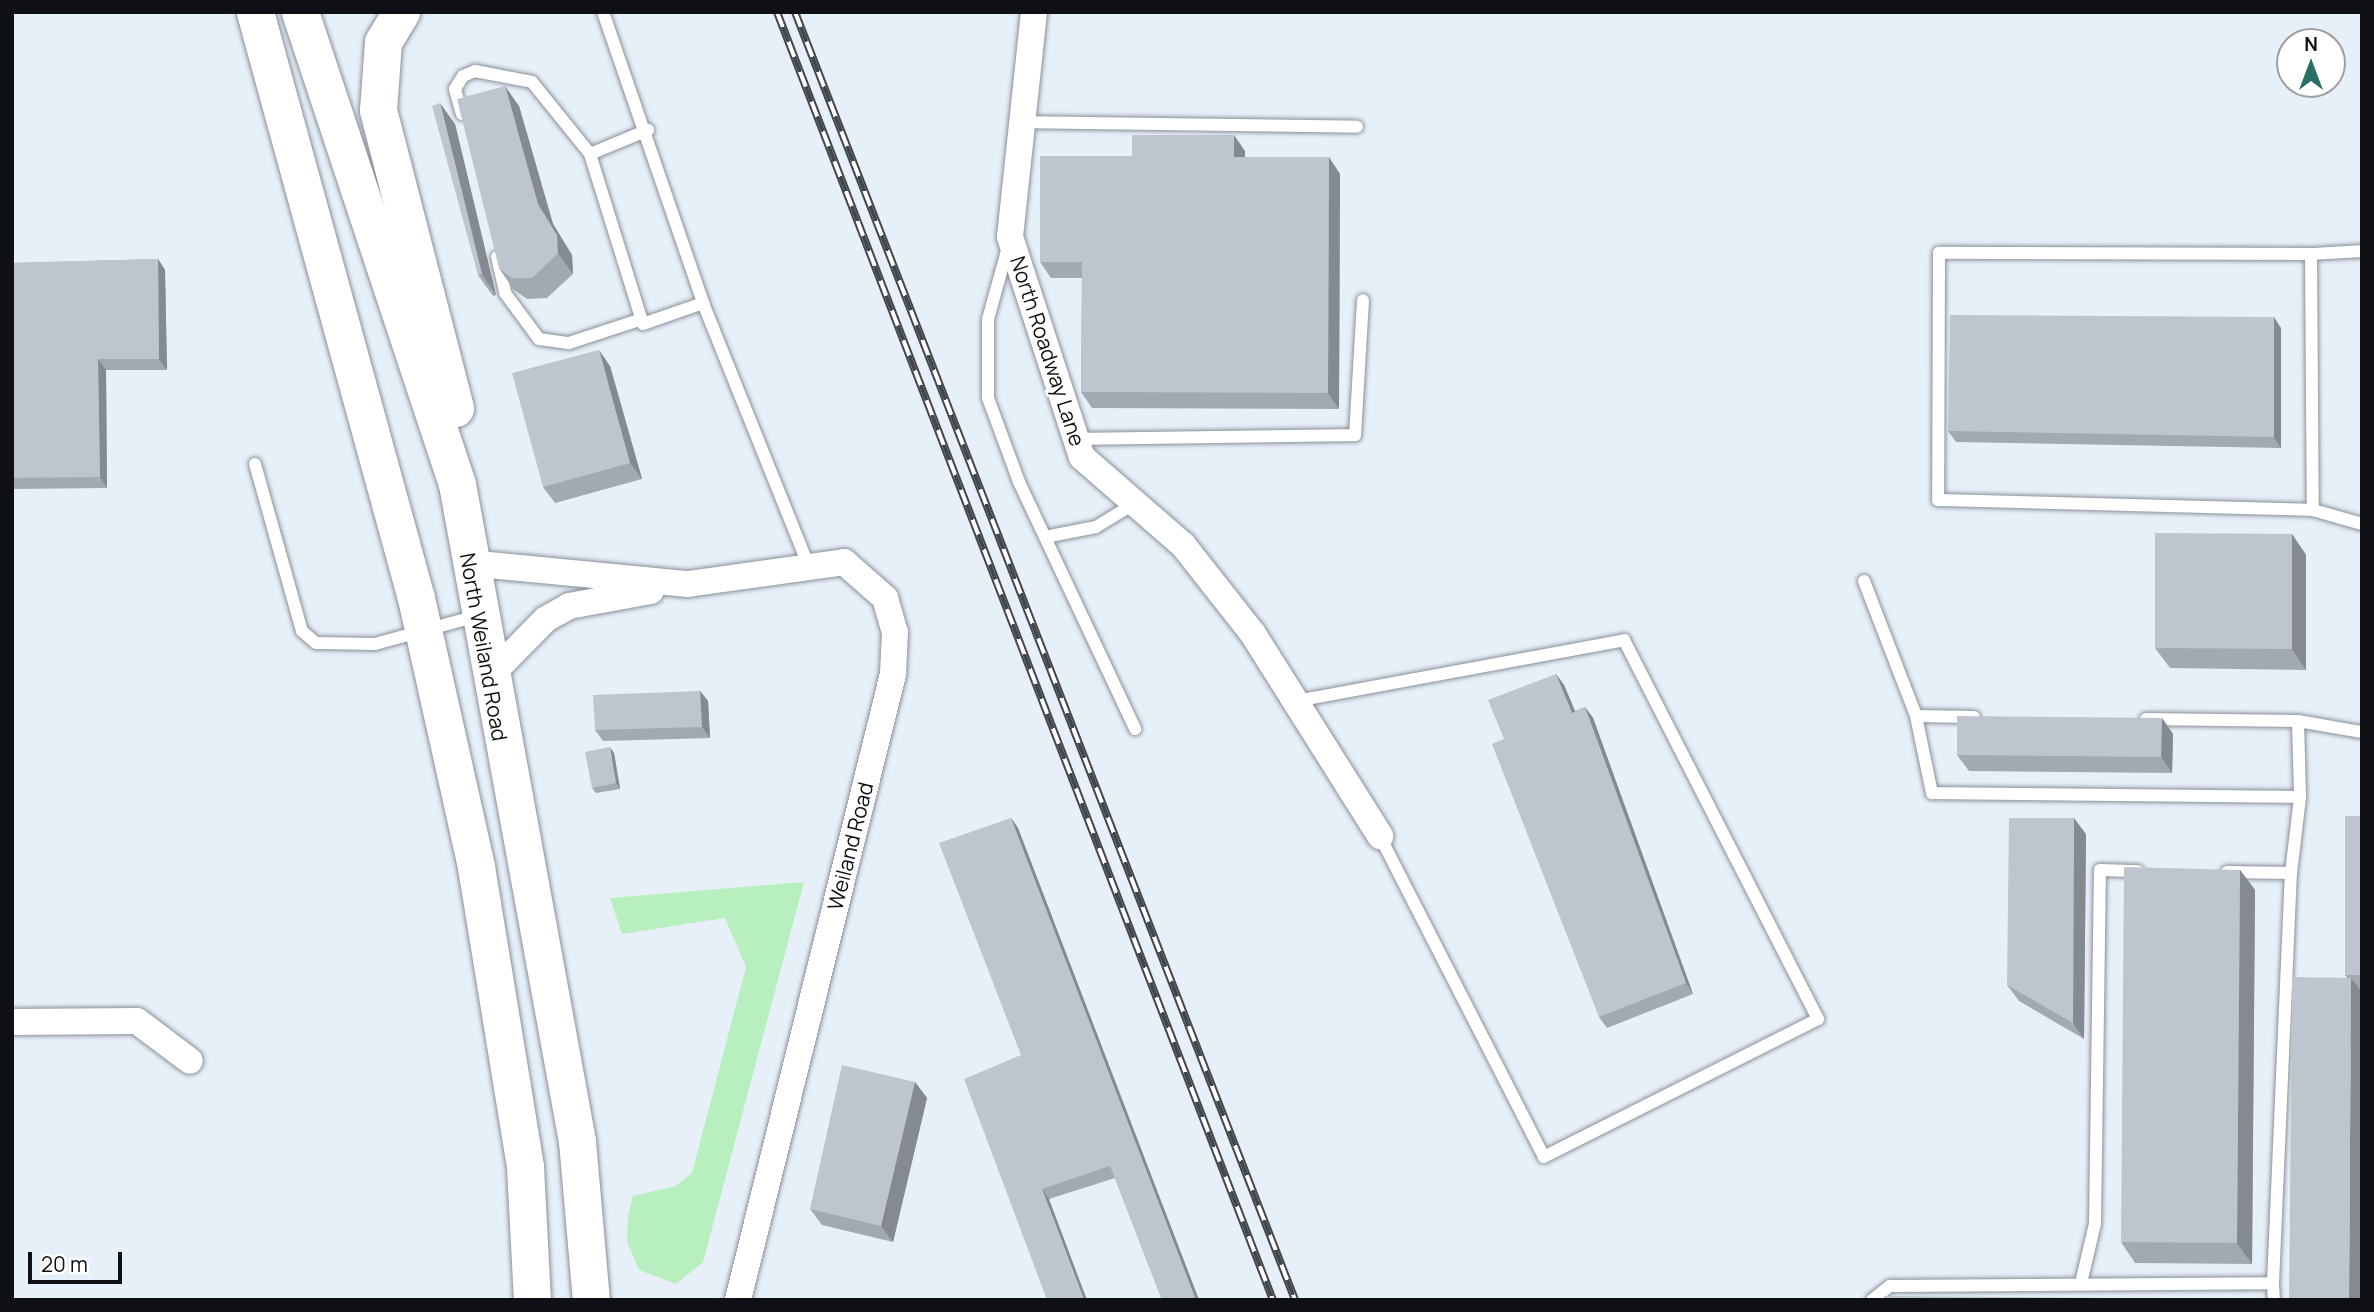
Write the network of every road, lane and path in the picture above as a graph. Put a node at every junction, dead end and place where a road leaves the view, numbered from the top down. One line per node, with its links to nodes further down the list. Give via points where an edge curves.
1 (255, 12): 29 (main road)
2 (300, 12): 24 (main road, North Weiland Road, via 457,484)
3 (401, 12): 24 (main road, via 383,42 378,110 477,495)
4 (603, 12): 8 (lane)
5 (1034, 12): 6 (street, North Roadway Lane)
6 (1019, 122): 7 (lane); 11 (street, North Roadway Lane)
7 (1357, 127)
8 (648, 131): 10 (lane); 16 (lane)
9 (467, 135): 10 (lane, via 455,89 475,71 532,82)
10 (590, 154): 17 (lane)
11 (1010, 237): 18 (street, North Roadway Lane); 23 (lane, via 984,361 988,398)
12 (493, 240): 17 (lane, via 505,293 539,339 569,343)
13 (2362, 251): 14 (lane)
14 (2311, 254): 21 (lane); 21 (lane, via 1939,253 1938,500)
15 (1363, 300): 18 (lane, via 1355,435)
16 (703, 303): 17 (lane); 25 (lane)
17 (642, 319)
18 (1077, 439): 20 (street, North Roadway Lane, via 1082,457)
19 (255, 464): 29 (lane, via 302,631 316,643 375,644)
20 (1135, 503): 23 (lane, via 1096,527); 31 (street, North Roadway Lane, via 1183,545 1253,634)
21 (2313, 510): 22 (lane)
22 (2362, 524)
23 (1045, 537): 36 (lane)
24 (468, 564): 27 (street, Weiland Road); 28 (main road, North Weiland Road)
25 (808, 565): 27 (street, Weiland Road); 49 (street, Weiland Road, via 844,562 885,598 895,632 892,674)
26 (1864, 581): 32 (lane)
27 (688, 584): 30 (street, Weiland Road, via 569,606 546,618)
28 (477, 616): 29 (lane); 30 (main road, North Weiland Road)
29 (423, 629): 47 (main road, via 476,867 525,1167)
30 (489, 677): 48 (main road, North Weiland Road, via 577,1141)
31 (1296, 701): 39 (street, North Roadway Lane); 39 (lane, via 1624,639 1818,1019 1544,1157)
32 (1916, 716): 33 (lane); 38 (lane, via 1932,793)
33 (1984, 717)
34 (2134, 719): 35 (lane)
35 (2298, 721): 37 (lane); 38 (lane)
36 (1135, 729)
37 (2362, 733)
38 (2300, 797): 42 (lane)
39 (1380, 836)
40 (2155, 871): 45 (lane, via 2100,870 2095,1224)
41 (2209, 872): 42 (lane)
42 (2291, 873): 46 (lane)
43 (12, 1022): 44 (street, via 136,1021)
44 (190, 1061)
45 (2081, 1283): 46 (lane); 50 (lane, via 1890,1286)
46 (2273, 1283): 51 (lane)
47 (532, 1300)
48 (591, 1300)
49 (738, 1300)
50 (1872, 1300)
51 (2274, 1300)

